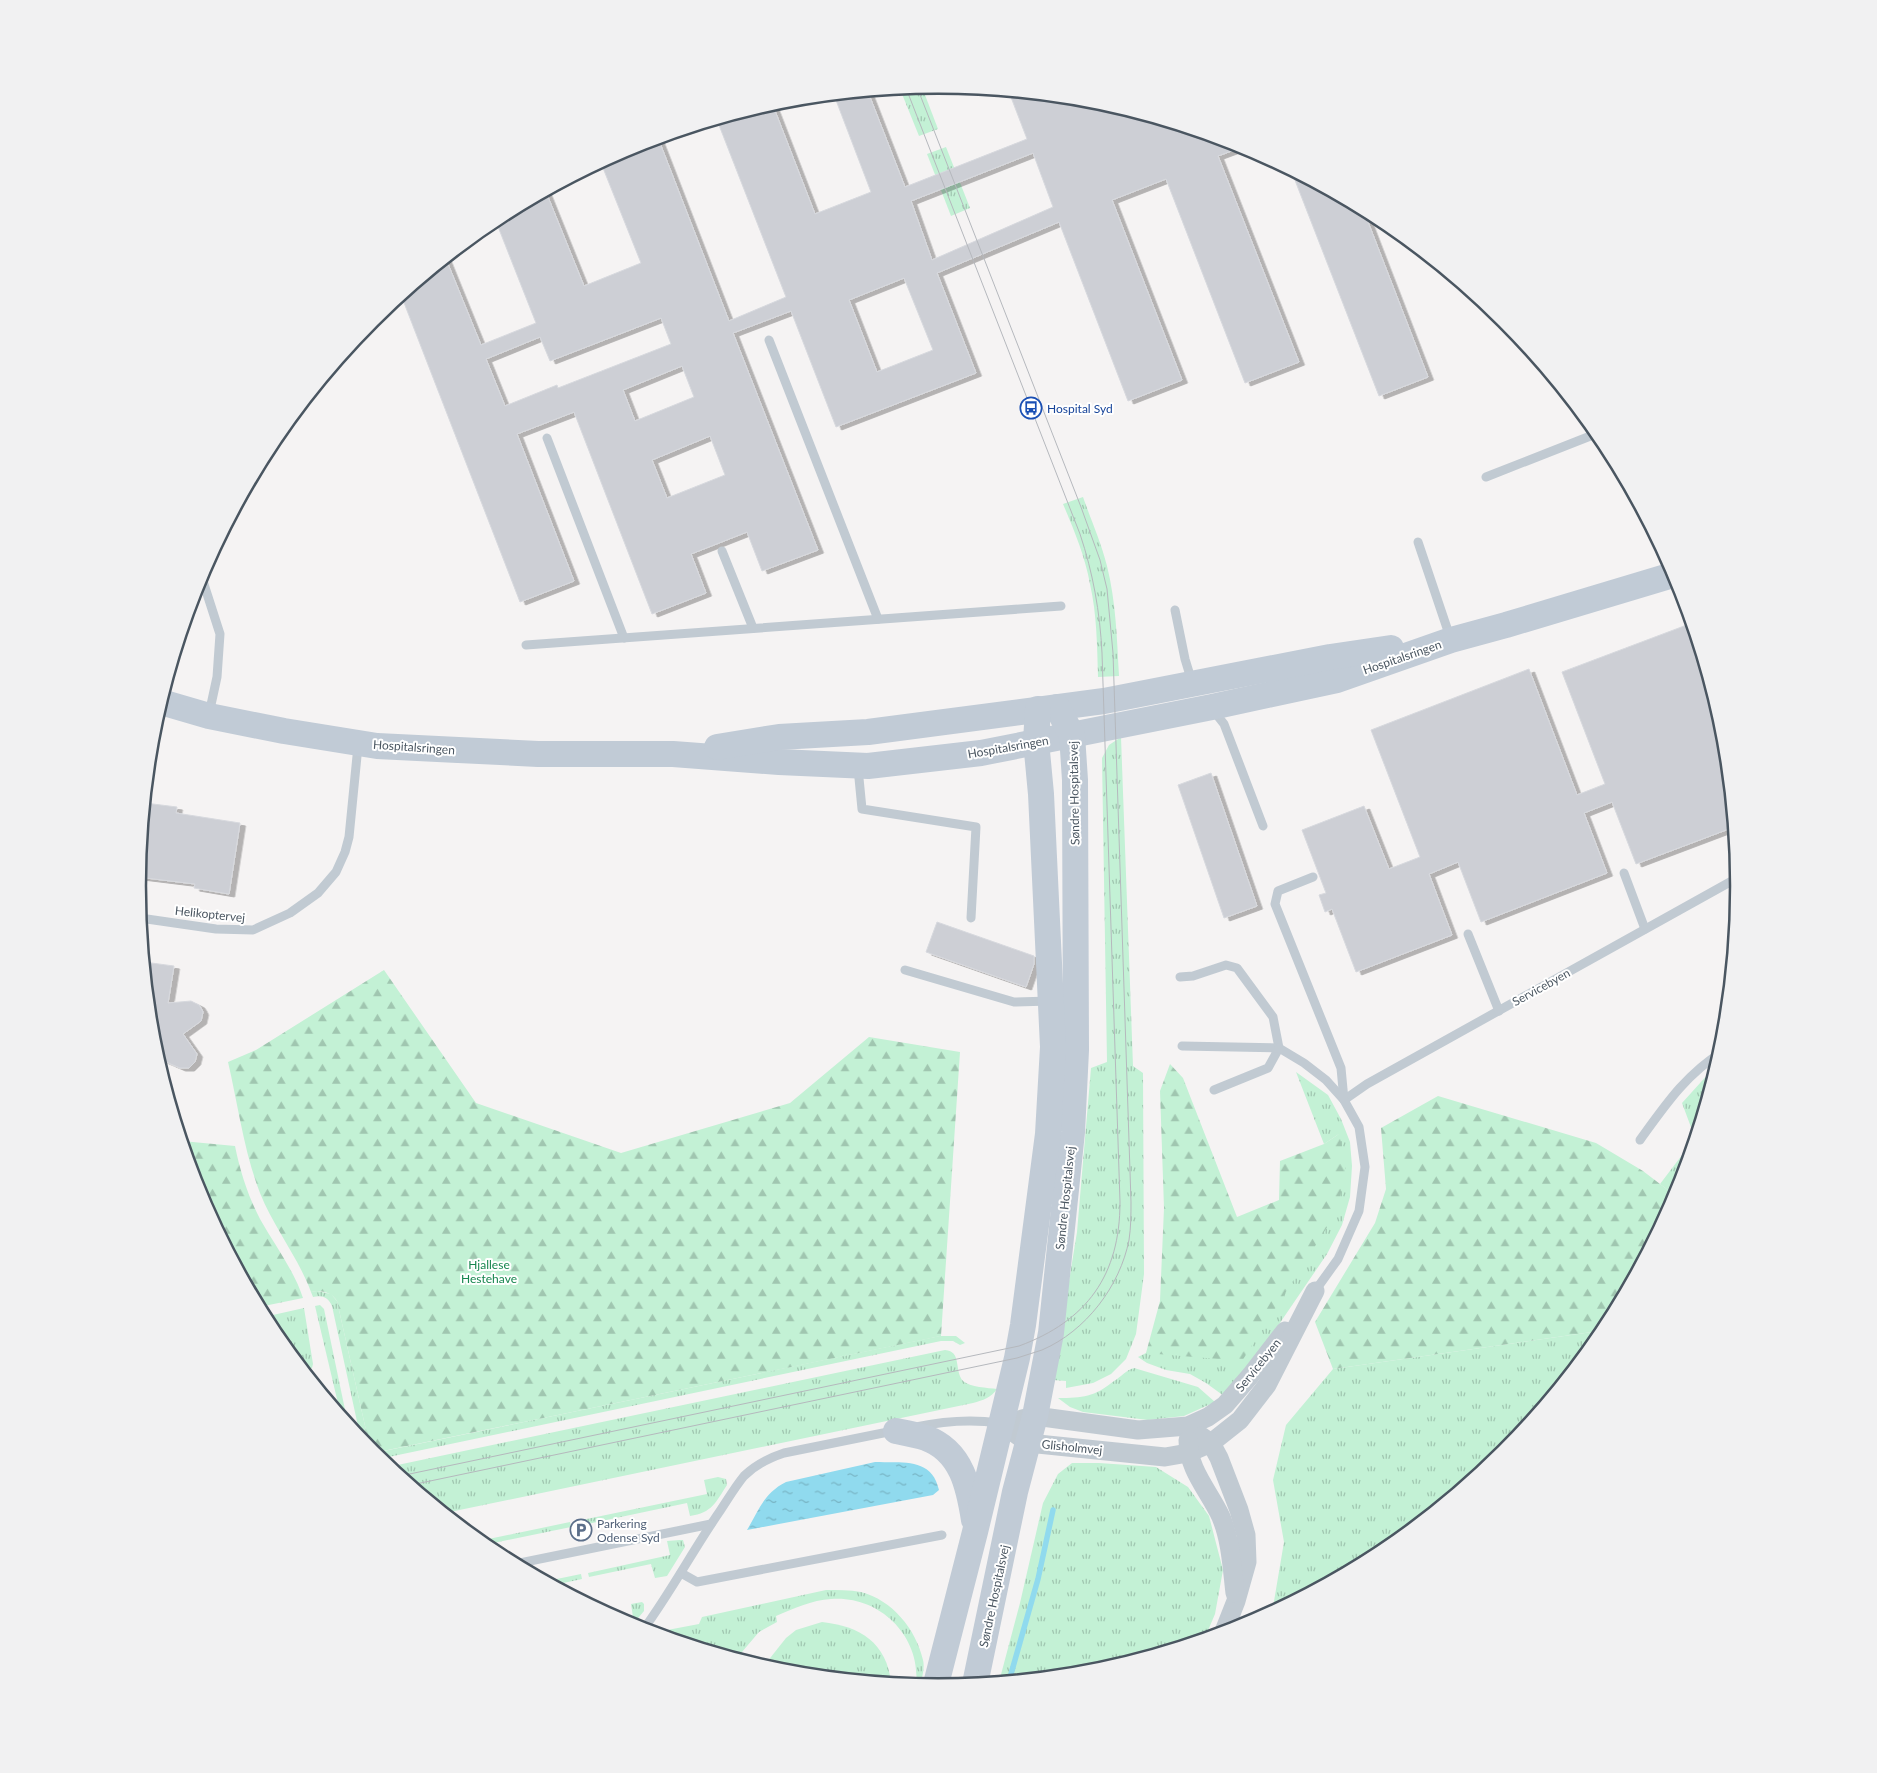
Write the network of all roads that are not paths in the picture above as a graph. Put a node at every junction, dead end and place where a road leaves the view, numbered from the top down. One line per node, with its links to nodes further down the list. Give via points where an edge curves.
1 (769, 340): 11 (lane)
2 (1591, 436): 4 (lane)
3 (547, 438): 13 (lane)
4 (1486, 477)
5 (1418, 542): 14 (lane)
6 (722, 551): 12 (lane)
7 (1668, 576): 14 (street, Hospitalsringen)
8 (205, 587): 18 (lane, via 220,634 218,677)
9 (1061, 606): 11 (lane)
10 (1175, 610): 16 (lane, via 1185,659)
11 (878, 619): 12 (lane)
12 (753, 628): 13 (lane)
13 (624, 638): 15 (lane)
14 (1451, 640): 16 (street, Hospitalsringen, via 1298,663); 16 (street, Hospitalsringen, via 1337,680)
15 (526, 645)
16 (1203, 697): 19 (street, via 1072,718); 20 (street, Hospitalsringen); 25 (lane, via 1224,724)
17 (168, 704): 18 (street, Hospitalsringen)
18 (209, 716): 21 (street, Hospitalsringen)
19 (1051, 725): 20 (street, Hospitalsringen); 22 (street, Hospitalsringen, via 779,737); 23 (street); 24 (street, Hospitalsringen, via 981,753); 35 (street, Søndre Hospitalsvej, via 1041,794); 35 (street, Søndre Hospitalsvej, via 1075,780)
20 (1098, 729): 35 (street, via 1091,764 1088,871)
21 (358, 743): 22 (street, Hospitalsringen, via 538,754); 30 (lane, Helikoptervej, via 349,837 336,872 318,893 290,913 253,930 216,929)
22 (672, 754): 23 (street, Hospitalsringen)
23 (779, 762): 24 (street, Hospitalsringen)
24 (858, 765): 29 (lane, via 862,809 976,827)
25 (1263, 826)
26 (1624, 874): 31 (lane)
27 (1313, 877): 41 (lane, via 1278,891 1275,904 1341,1068)
28 (1731, 881): 31 (lane, Servicebyen)
29 (971, 918)
30 (147, 919)
31 (1645, 929): 36 (lane, Servicebyen)
32 (1468, 934): 36 (lane)
33 (905, 970): 35 (lane, via 1014,1002)
34 (1180, 977): 38 (lane, via 1226,965 1237,968 1273,1017)
35 (1066, 1000): 44 (street, Søndre Hospitalsvej, via 1076,1050 1072,1132 1051,1332); 45 (street, Søndre Hospitalsvej, via 1053,1047 1048,1134 1023,1325)
36 (1499, 1011): 41 (lane, Servicebyen)
37 (1182, 1046): 38 (lane)
38 (1279, 1048): 40 (lane, via 1268,1068); 41 (lane, Servicebyen, via 1326,1080)
39 (1712, 1059): 42 (lane, via 1688,1078)
40 (1214, 1090)
41 (1344, 1100): 43 (lane, Servicebyen, via 1359,1127 1365,1167 1359,1211 1338,1260)
42 (1640, 1140)
43 (1315, 1291): 46 (street, Servicebyen, via 1225,1405); 49 (street, Servicebyen, via 1267,1385 1240,1420)
44 (1035, 1416): 45 (street, Glisholmvej); 46 (street, Glisholmvej, via 1138,1430); 48 (street, Søndre Hospitalsvej)
45 (1001, 1423): 47 (lane, via 943,1421); 48 (street, Glisholmvej); 52 (street, Søndre Hospitalsvej)
46 (1188, 1426): 49 (street); 50 (street)
47 (896, 1431): 51 (lane, via 773,1457 745,1476); 52 (street, via 927,1438 953,1457 963,1471 970,1492)
48 (1028, 1443): 50 (street, Glisholmvej, via 1165,1457); 59 (street, Søndre Hospitalsvej)
49 (1211, 1443): 50 (street, Glisholmvej); 56 (street, via 1231,1485 1246,1535 1248,1562)
50 (1188, 1453): 56 (street, via 1221,1518 1228,1540)
51 (711, 1524): 54 (lane); 55 (lane)
52 (975, 1532): 60 (street, Søndre Hospitalsvej)
53 (942, 1535): 55 (lane, via 697,1582)
54 (524, 1562)
55 (681, 1573): 57 (lane)
56 (1236, 1601): 58 (street)
57 (647, 1624)
58 (1227, 1625)
59 (977, 1678)
60 (937, 1679)

